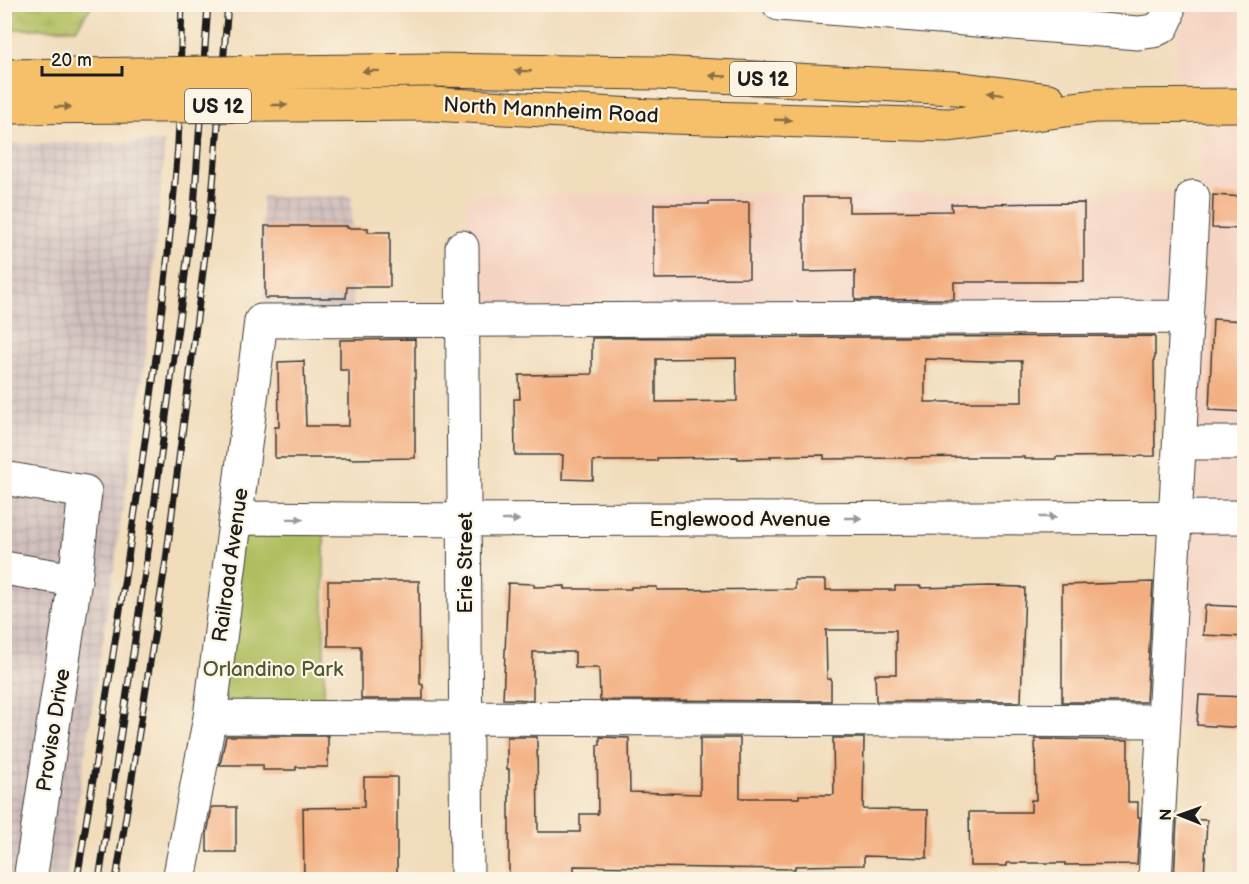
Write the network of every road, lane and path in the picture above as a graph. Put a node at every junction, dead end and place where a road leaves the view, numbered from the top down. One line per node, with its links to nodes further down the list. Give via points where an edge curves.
1 (779, 4): 2 (street, via 1137,33 1163,26)
2 (1169, 4)
3 (4, 76): 5 (main road, North Mannheim Road / US 12, one-way to 3, bridge, via 956,88 657,74 430,70)
4 (1245, 105): 5 (main road, North Mannheim Road / US 12)
5 (1096, 106): 6 (main road, North Mannheim Road / US 12, one-way to 5, bridge, via 431,104 672,117 950,125)
6 (4, 107)
7 (1193, 197): 9 (street)
8 (462, 247): 10 (street, Erie Street)
9 (1187, 317): 10 (street); 11 (street)
10 (462, 320): 16 (street, Railroad Avenue, via 261,321); 17 (street, Erie Street)
11 (1180, 443): 12 (street); 14 (street)
12 (1245, 443)
13 (4, 478): 19 (street, Proviso Drive, via 85,492)
14 (1175, 517): 15 (street, Englewood Avenue); 17 (street, Englewood Avenue, one-way to 14); 22 (street)
15 (1245, 517)
16 (236, 518): 17 (street, Englewood Avenue, one-way to 17); 20 (street, Railroad Avenue)
17 (464, 520): 21 (street, Erie Street)
18 (4, 568): 19 (street)
19 (75, 580): 23 (street, Proviso Drive)
20 (210, 717): 21 (street); 24 (street, Railroad Avenue)
21 (466, 718): 22 (street); 25 (street, Erie Street)
22 (1164, 722): 26 (street)
23 (30, 879)
24 (179, 879)
25 (467, 879)
26 (1155, 879)

